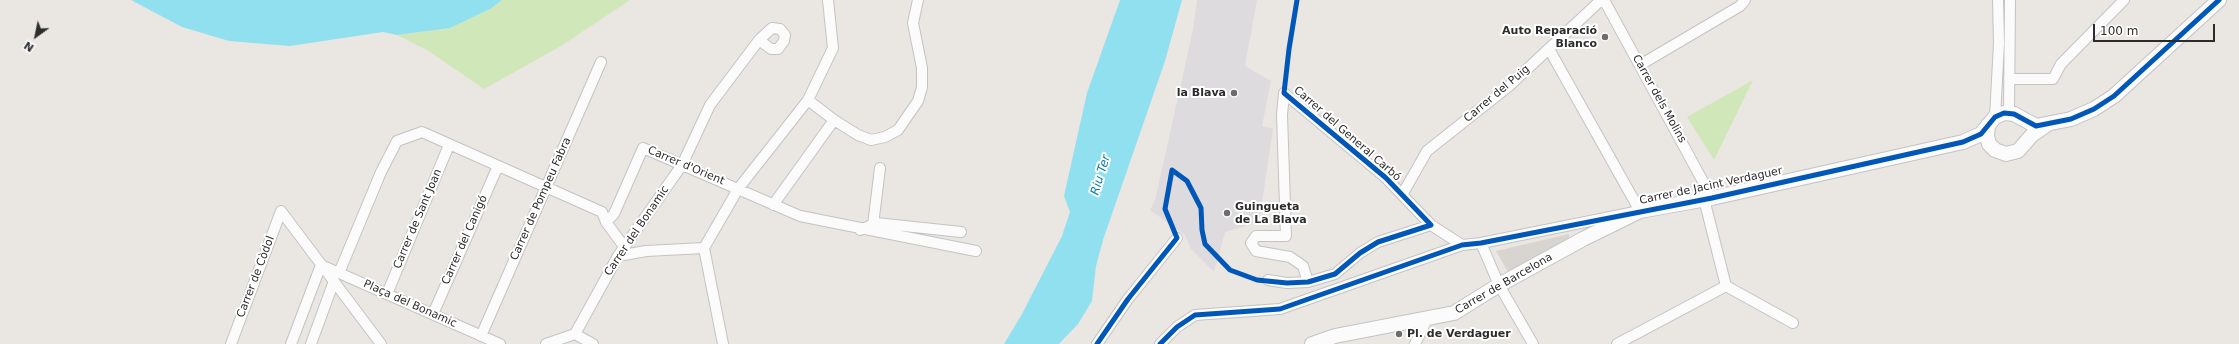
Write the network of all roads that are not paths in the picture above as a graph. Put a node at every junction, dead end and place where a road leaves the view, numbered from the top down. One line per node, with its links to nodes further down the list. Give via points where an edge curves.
1 (828, 0): 15 (street, via 833,48)
2 (918, 0): 17 (street, via 913,23 922,68 922,87 918,100 898,130 885,137 871,140)
3 (1600, 0): 11 (street, Carrer del Puig)
4 (1604, 0): 13 (street, Carrer dels Molins)
5 (1745, 0): 13 (street, via 1740,6)
6 (1998, 0): 19 (street, via 1999,43)
7 (2010, 0): 14 (street)
8 (2124, 0): 14 (street, via 2061,64 2053,79)
9 (2219, 0): 20 (street, via 2114,96 2094,109 2071,119)
10 (759, 40): 25 (street, Carrer del Bonamic, via 710,105)
11 (1549, 49): 30 (street, Carrer del Puig, via 1509,86 1427,151); 33 (street)
12 (601, 62): 28 (street, Carrer de Pompeu Fabra)
13 (1640, 65): 31 (street, Carrer dels Molins)
14 (2009, 79): 16 (street)
15 (808, 100): 17 (street); 29 (street)
16 (2009, 113): 18 (street); 19 (street)
17 (834, 120): 32 (street)
18 (2023, 120): 20 (street, via 2036,126); 22 (street, via 2027,130)
19 (1992, 121): 21 (street, via 1981,134); 23 (street, via 1987,136)
20 (2049, 124): 22 (street)
21 (1963, 142): 23 (street); 31 (street, Carrer de Jacint Verdaguer)
22 (2026, 142): 23 (street, via 2018,151 2010,154 1998,152)
23 (1990, 144)
24 (449, 145): 26 (street); 47 (street, via 422,132 398,141 381,172); 52 (street, Carrer de Sant Joan)
25 (682, 165): 29 (street, Carrer d'Orient); 34 (street, Carrer d'Orient, via 643,148 614,214); 42 (street, Carrer del Bonamic)
26 (498, 166): 28 (street); 53 (street, Carrer del Canigó)
27 (880, 168): 35 (street)
28 (545, 187): 34 (street, via 602,212); 57 (street, Carrer de Pompeu Fabra)
29 (738, 188): 32 (street, Carrer d'Orient); 43 (street)
30 (1402, 195): 36 (street, Carrer del General Carbó); 49 (street, Carrer del General Carbó, via 1386,178 1284,93 1282,115 1286,236 1256,236 1251,243 1256,251 1290,257 1304,266)
31 (1708, 199): 33 (street, Carrer de Jacint Verdaguer); 51 (street, Carrer dels Molins)
32 (773, 204): 37 (street, Carrer d'Orient, via 800,216)
33 (1640, 211): 40 (street, Carrer de Jacint Verdaguer); 50 (street, Carrer de Barcelona)
34 (606, 222): 42 (street)
35 (873, 225): 37 (street); 38 (street)
36 (1431, 225): 41 (street, Carrer del General Carbó); 49 (street, via 1378,242 1360,253 1336,274)
37 (860, 230): 44 (street, Carrer d'Orient)
38 (960, 232)
39 (1177, 238): 66 (street, via 1128,299)
40 (1480, 243): 41 (street, Carrer de Jacint Verdaguer); 50 (street)
41 (1462, 245): 67 (street, Carrer de Jacint Verdaguer, via 1280,309 1195,315 1177,327)
42 (625, 248): 45 (street, Carrer del Bonamic)
43 (704, 248): 45 (street); 65 (street)
44 (976, 251)
45 (618, 256): 56 (street, Carrer del Bonamic)
46 (321, 265): 47 (street, Plaça del Bonamic); 59 (street, Carrer de Còdol, via 281,211); 60 (street)
47 (336, 277): 52 (street, Plaça del Bonamic); 58 (street); 61 (street)
48 (1268, 280): 49 (street, via 1287,283)
49 (1308, 282)
50 (1499, 285): 54 (street, Carrer de Barcelona, via 1454,313); 70 (street)
51 (1726, 286): 55 (street); 71 (street)
52 (387, 294): 53 (street, Plaça del Bonamic)
53 (433, 314): 57 (street, Plaça del Bonamic)
54 (1427, 319): 68 (street, Carrer de Barcelona, via 1335,336); 69 (street)
55 (1793, 323)
56 (575, 334): 63 (street); 64 (street)
57 (481, 336): 62 (street, Plaça del Bonamic)
58 (378, 343)
59 (231, 344)
60 (291, 344)
61 (311, 344)
62 (500, 344)
63 (546, 344)
64 (593, 344)
65 (723, 344)
66 (1097, 344)
67 (1160, 344)
68 (1312, 344)
69 (1415, 344)
70 (1534, 344)
71 (1617, 344)

